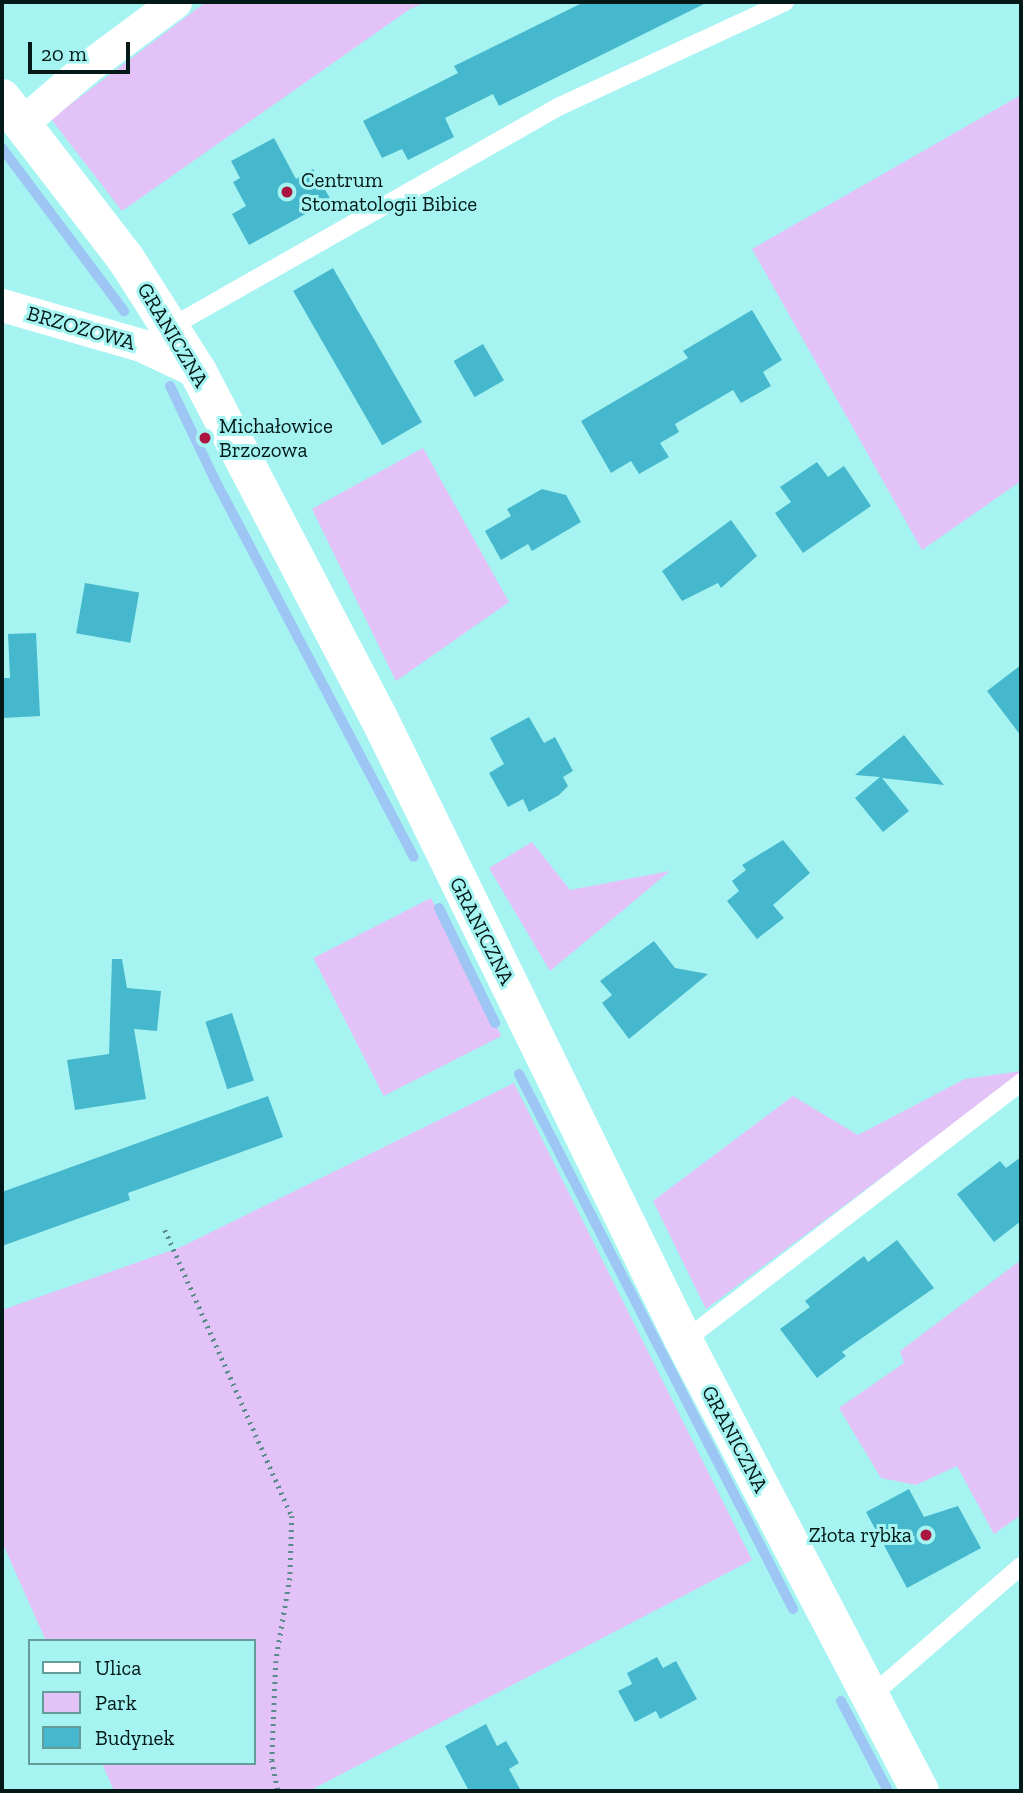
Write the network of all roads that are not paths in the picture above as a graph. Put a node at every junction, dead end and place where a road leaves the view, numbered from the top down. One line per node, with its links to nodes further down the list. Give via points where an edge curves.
1 (175, 2): 3 (street, via 86,68)
2 (785, 2): 5 (lane, via 558,107)
3 (12, 111): 5 (street, GRANICZNA)
4 (2, 305): 6 (street, BRZOZOWA, via 141,345)
5 (171, 327): 6 (street, GRANICZNA)
6 (198, 372): 8 (street, GRANICZNA, via 378,716)
7 (1021, 1082): 8 (lane)
8 (684, 1341): 10 (street, GRANICZNA)
9 (1021, 1566): 10 (lane)
10 (871, 1696): 11 (street, GRANICZNA)
11 (920, 1791)

